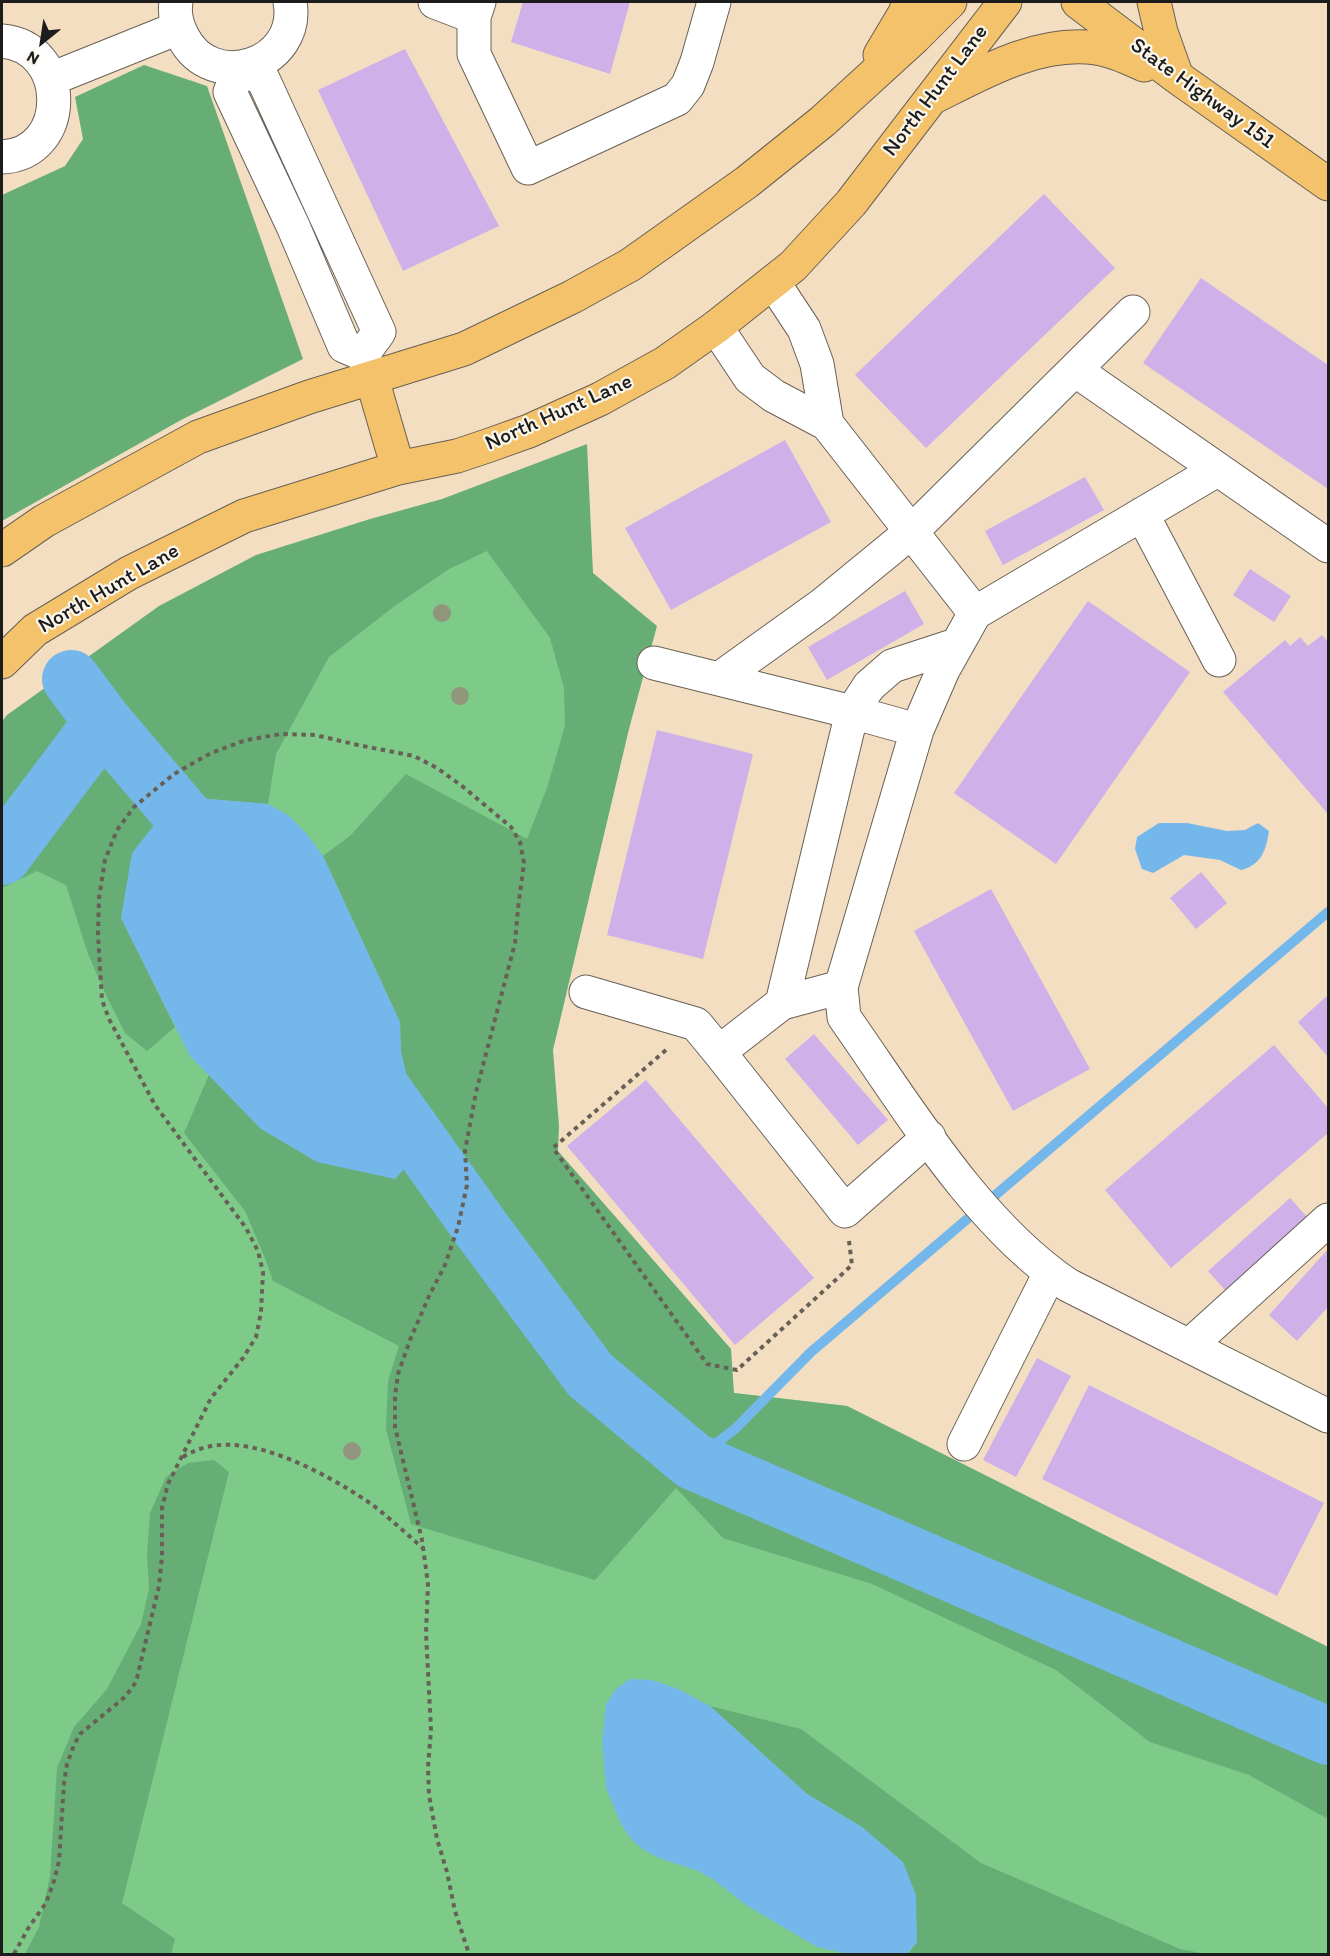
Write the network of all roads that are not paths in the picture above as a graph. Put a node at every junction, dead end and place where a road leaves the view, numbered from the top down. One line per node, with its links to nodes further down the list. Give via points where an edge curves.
1 (290, 2): 12 (lane, via 290,26 283,42 272,55)
2 (435, 2): 9 (lane)
3 (714, 2): 9 (lane, via 693,74 676,99 528,168 474,54)
4 (909, 2): 16 (main road, via 878,58)
5 (950, 2): 16 (main road, North Hunt Lane)
6 (1005, 2): 15 (main road, North Hunt Lane)
7 (1078, 2): 13 (main road, State Highway 151)
8 (1154, 2): 13 (main road)
9 (477, 9)
10 (177, 15): 12 (lane, via 187,45 202,59 220,67); 14 (lane, via 144,43)
11 (2, 41): 14 (lane, via 27,49 42,63)
12 (240, 68): 19 (lane, via 263,79); 20 (lane, via 230,92)
13 (1177, 77): 15 (main road, via 1119,54 1074,46 1029,55); 18 (main road, State Highway 151)
14 (51, 80): 17 (lane, via 55,99 52,119 42,136 28,149)
15 (928, 100): 21 (main road, North Hunt Lane, via 851,203)
16 (823, 121): 24 (main road, North Hunt Lane, via 747,182 630,265 572,297 464,349)
17 (2, 157)
18 (1329, 184)
19 (324, 212): 20 (lane); 24 (lane, via 379,332)
20 (293, 226): 24 (lane, via 344,346)
21 (774, 282): 23 (main road, North Hunt Lane); 26 (lane, via 804,329 817,364)
22 (1133, 312): 25 (lane)
23 (716, 327): 26 (lane, via 750,378 774,396); 27 (main road, North Hunt Lane, via 665,363 600,399 457,456)
24 (368, 366): 27 (main road); 32 (main road, North Hunt Lane, via 309,398 198,436 44,521)
25 (1075, 370): 28 (lane); 30 (lane)
26 (827, 424): 30 (lane)
27 (398, 468): 36 (main road, North Hunt Lane, via 244,516 129,573 35,630)
28 (1217, 470): 29 (lane); 31 (lane)
29 (1142, 514): 33 (lane); 35 (lane)
30 (911, 532): 33 (lane); 38 (lane, via 822,604)
31 (1329, 546)
32 (2, 550)
33 (975, 613): 34 (lane)
34 (956, 645): 39 (lane, via 892,666 869,686); 40 (lane)
35 (1220, 660)
36 (2, 662)
37 (654, 663): 38 (lane)
38 (719, 679): 39 (lane)
39 (852, 712): 40 (lane); 43 (lane)
40 (917, 730): 41 (lane)
41 (841, 987): 43 (lane); 45 (lane, via 844,1017)
42 (586, 992): 44 (lane, via 696,1024)
43 (782, 1003): 44 (lane)
44 (719, 1052): 45 (lane, via 845,1211)
45 (929, 1137): 47 (lane, via 1007,1234)
46 (1329, 1220): 48 (lane)
47 (1050, 1273): 48 (lane); 50 (lane)
48 (1189, 1346): 49 (lane)
49 (1329, 1416)
50 (964, 1444)

